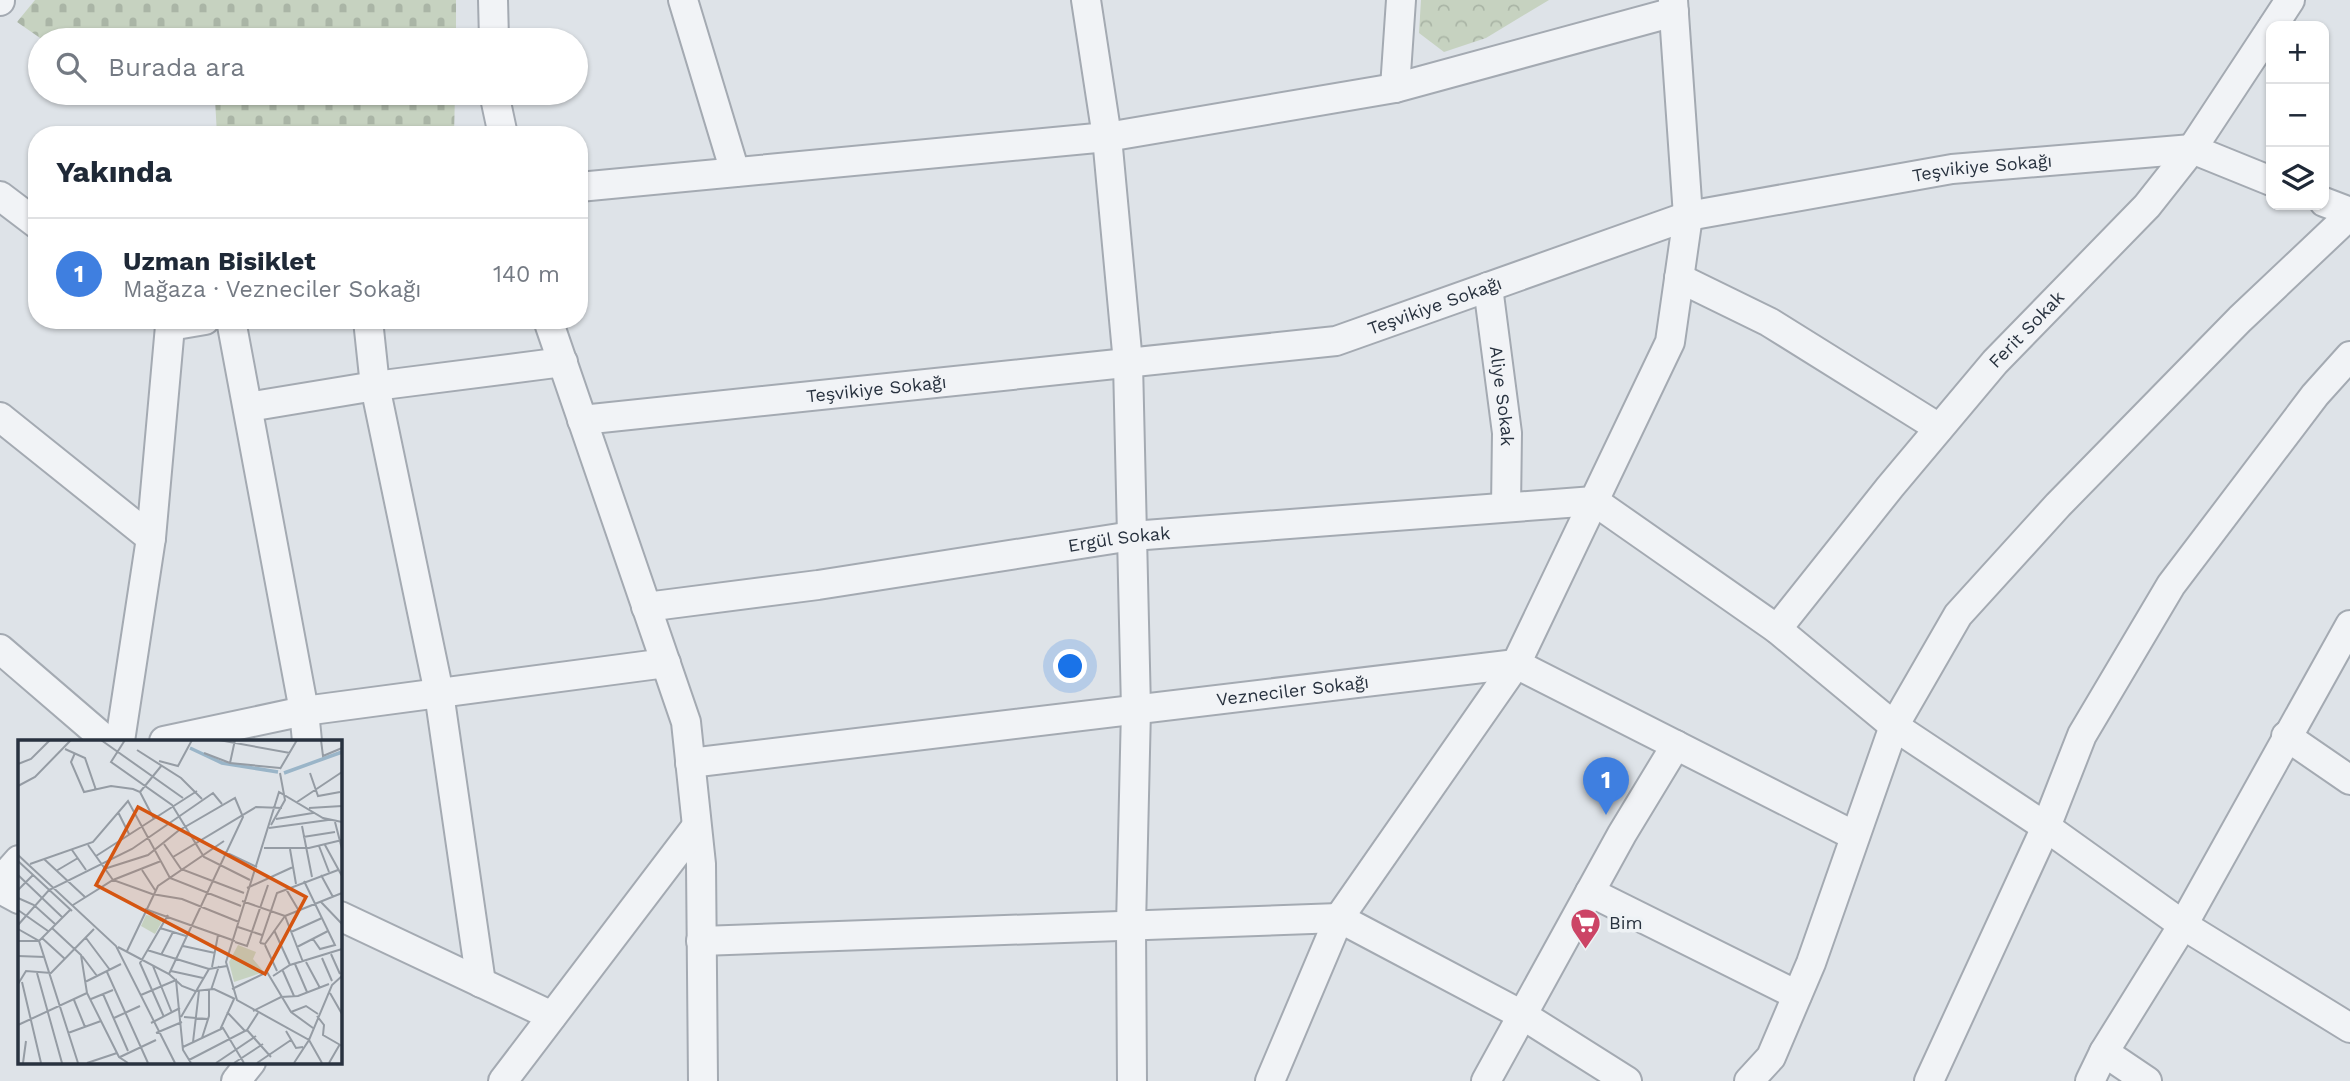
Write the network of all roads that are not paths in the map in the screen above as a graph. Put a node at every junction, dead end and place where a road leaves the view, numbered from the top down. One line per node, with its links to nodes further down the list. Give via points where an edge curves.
1 (493, 0): 8 (street)
2 (683, 0): 15 (street)
3 (1086, 0): 13 (street)
4 (1401, 0): 10 (street)
5 (2290, 0): 7 (street, Ferit Sokak)
6 (1673, 6): 10 (street); 21 (street)
7 (2276, 21)
8 (494, 28)
9 (2266, 36): 14 (street, Ferit Sokak)
10 (1395, 88): 13 (street)
11 (497, 105): 12 (street)
12 (501, 126)
13 (1107, 137): 15 (street); 31 (street)
14 (2192, 149): 16 (street, Teşvikiye Sokağı); 21 (street, Teşvikiye Sokağı, via 1952,169); 36 (street, Ferit Sokak, via 2147,205 1996,362)
15 (735, 172): 17 (street)
16 (2266, 179)
17 (588, 186)
18 (0, 196): 22 (street)
19 (2329, 204): 20 (street)
20 (2350, 213): 50 (street, via 2058,505 1958,615)
21 (1688, 216): 23 (street); 24 (street, Teşvikiye Sokağı)
22 (28, 217)
23 (1679, 278): 36 (street, via 1769,322); 37 (street, via 1670,342)
24 (1488, 287): 31 (street, Teşvikiye Sokağı, via 1336,341); 38 (street, Aliye Sokak, via 1507,433)
25 (166, 329): 40 (street)
26 (233, 329): 33 (street)
27 (369, 329): 32 (street)
28 (551, 329): 30 (street)
29 (2350, 356): 60 (street, via 2171,585 2082,735)
30 (563, 362): 32 (street); 35 (street)
31 (1128, 363): 35 (street, Teşvikiye Sokağı); 39 (street)
32 (375, 386): 33 (street); 47 (street)
33 (248, 407): 49 (street)
34 (0, 417): 40 (street)
35 (582, 420): 41 (street)
36 (1940, 428): 43 (street, Ferit Sokak)
37 (1594, 500): 38 (street, Ergül Sokak); 43 (street); 46 (street)
38 (1506, 507): 39 (street, Ergül Sokak)
39 (1132, 536): 41 (street, Ergül Sokak); 48 (street)
40 (150, 538): 53 (street)
41 (646, 607): 45 (street)
42 (2350, 625): 51 (street)
43 (1777, 629): 50 (street)
44 (0, 649): 52 (street)
45 (666, 663): 47 (street); 57 (street, via 686,722)
46 (1516, 664): 48 (street, Vezneciler Sokağı); 56 (street); 68 (street)
47 (439, 693): 49 (street); 72 (street)
48 (1136, 709): 57 (street, Vezneciler Sokağı); 70 (street)
49 (304, 711): 54 (street); 55 (street)
50 (1894, 726): 60 (street); 61 (street)
51 (2286, 736): 58 (street); 69 (street)
52 (106, 740)
53 (120, 740)
54 (169, 740)
55 (307, 740)
56 (1676, 745): 61 (street); 65 (street)
57 (690, 763): 59 (street)
58 (2350, 780)
59 (696, 827): 71 (street); 74 (street)
60 (2046, 827): 69 (street); 87 (street)
61 (1855, 836): 73 (street)
62 (18, 861): 63 (street)
63 (0, 881)
64 (0, 889): 66 (street)
65 (1591, 892): 73 (street); 75 (street)
66 (18, 898)
67 (341, 916): 72 (street)
68 (1339, 918): 70 (street); 75 (street); 83 (street)
69 (2183, 925): 76 (street); 77 (street)
70 (1131, 926): 71 (street); 82 (street)
71 (701, 941): 81 (street)
72 (481, 983): 74 (street)
73 (1797, 996): 86 (street, via 1771,1057)
74 (552, 1016): 80 (street)
75 (1524, 1016): 84 (street); 85 (street)
76 (2350, 1028)
77 (2104, 1052): 88 (street); 89 (street)
78 (249, 1064): 79 (street)
79 (236, 1081)
80 (503, 1081)
81 (703, 1081)
82 (1132, 1081)
83 (1270, 1081)
84 (1486, 1081)
85 (1627, 1081)
86 (1749, 1081)
87 (1929, 1081)
88 (2091, 1081)
89 (2147, 1081)

